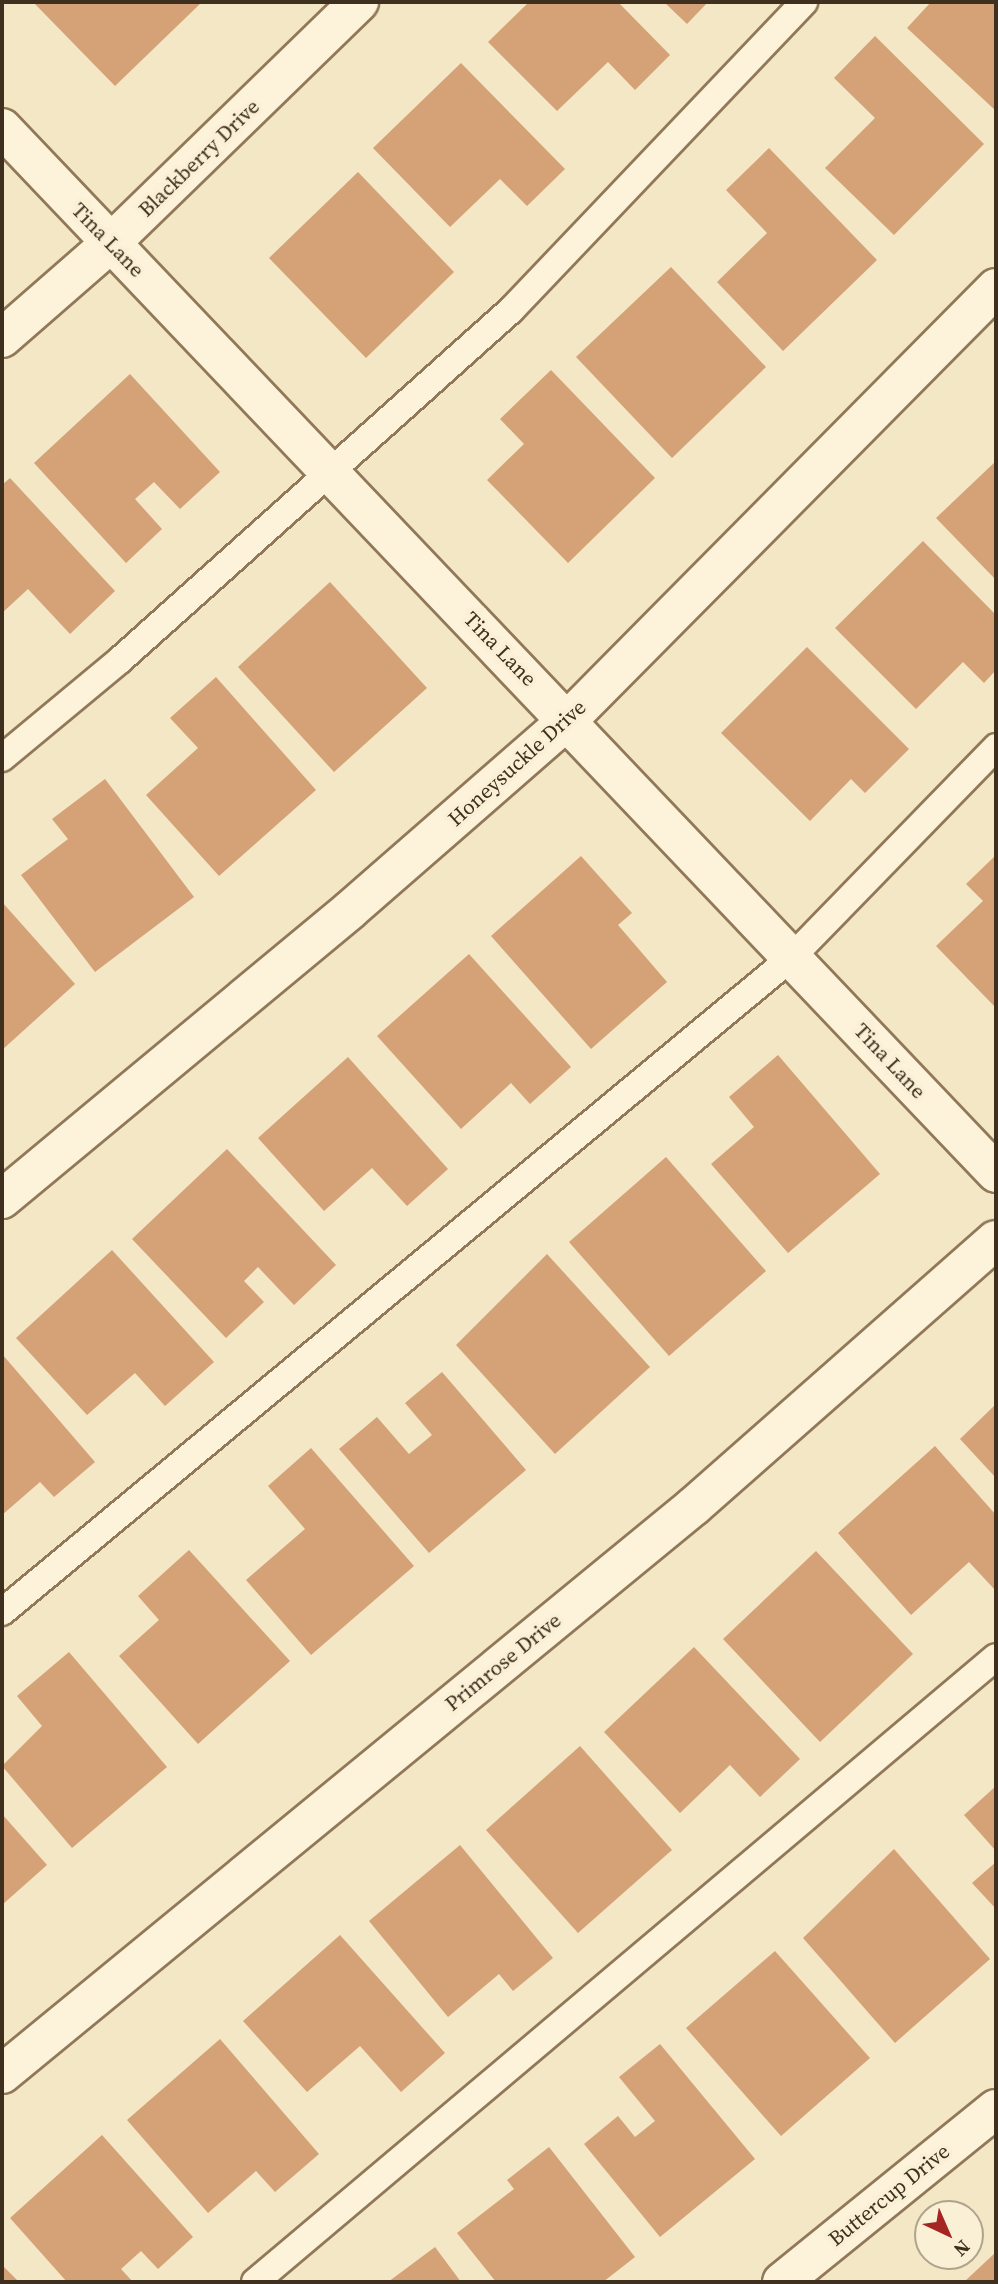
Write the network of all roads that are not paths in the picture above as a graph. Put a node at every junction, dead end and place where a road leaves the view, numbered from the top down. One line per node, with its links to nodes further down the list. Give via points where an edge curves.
1 (359, 2): 4 (street, Blackberry Drive)
2 (804, 2): 7 (lane, via 511,310)
3 (2, 128): 4 (street, Tina Lane)
4 (111, 243): 6 (street, Blackberry Drive); 7 (street, Tina Lane)
5 (996, 289): 8 (street, Honeysuckle Drive)
6 (2, 338)
7 (331, 472): 8 (street, Tina Lane); 10 (lane)
8 (568, 720): 11 (street, Tina Lane); 13 (street, Honeysuckle Drive, via 350,910)
9 (996, 747): 11 (lane)
10 (2, 758)
11 (792, 957): 12 (street, Tina Lane); 15 (lane)
12 (996, 1173)
13 (2, 1199)
14 (996, 1240): 17 (street, Primrose Drive, via 694,1506)
15 (2, 1612)
16 (996, 1657): 19 (lane)
17 (2, 2074)
18 (996, 2109): 20 (street, Buttercup Drive)
19 (255, 2282)
20 (782, 2282)

